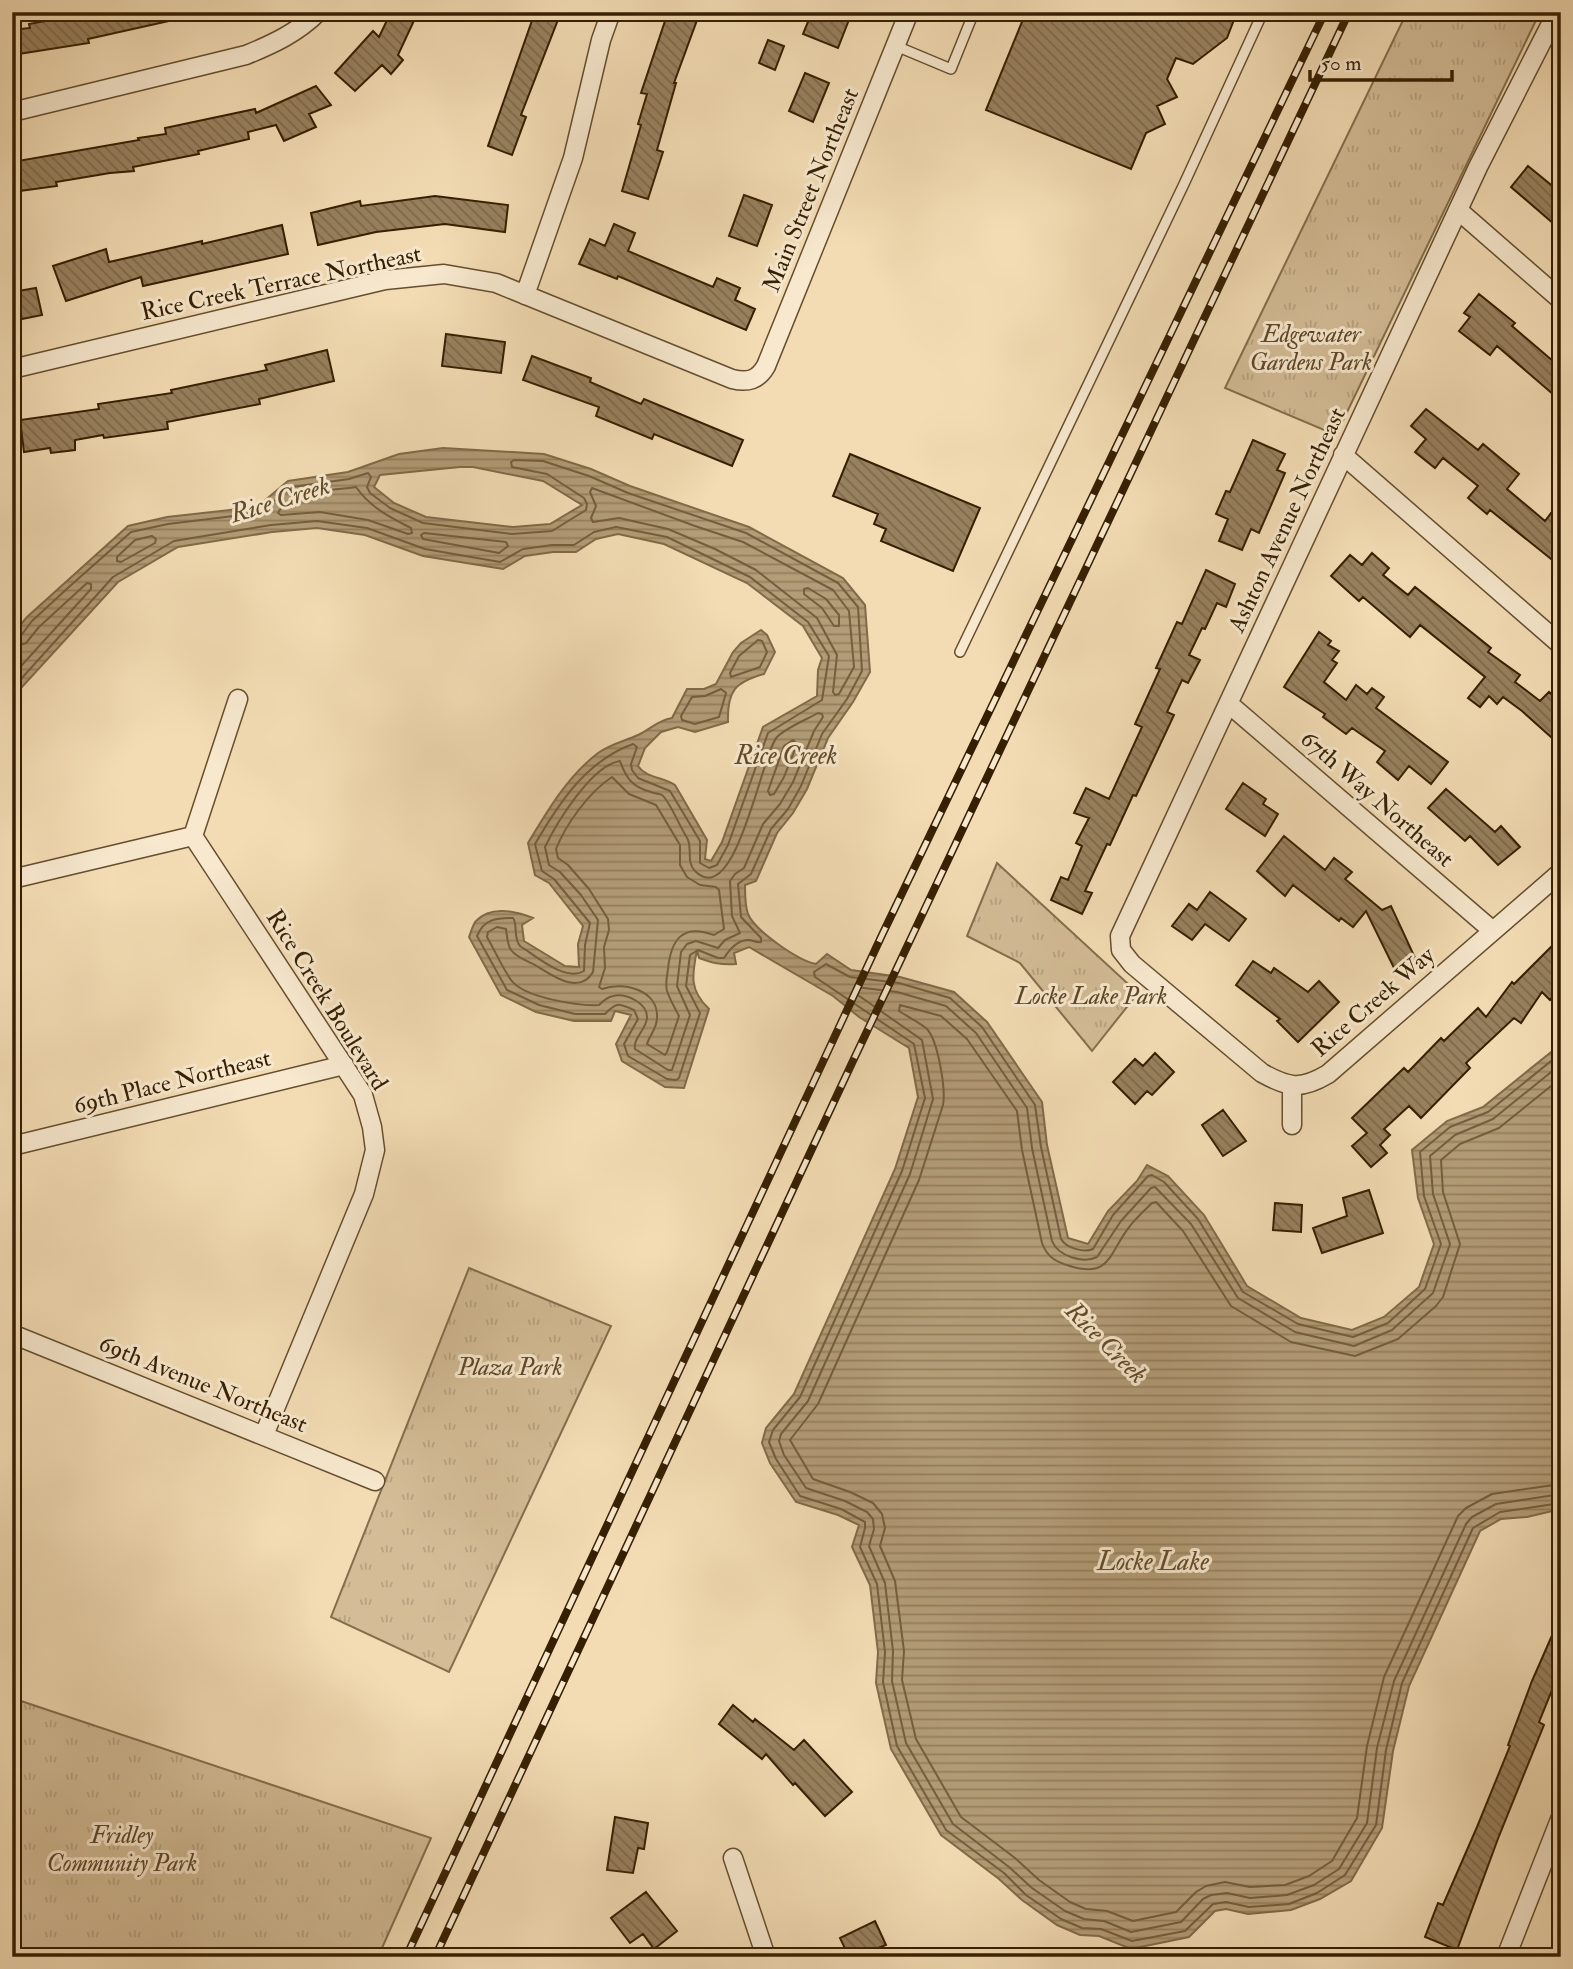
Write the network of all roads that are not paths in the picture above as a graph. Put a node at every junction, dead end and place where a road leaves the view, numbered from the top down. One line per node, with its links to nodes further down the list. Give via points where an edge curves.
1 (318, 12): 8 (street, via 304,26 246,55)
2 (611, 12): 10 (street, via 573,158)
3 (909, 12): 7 (street, Main Street Northeast)
4 (974, 12): 7 (lane, via 951,69)
5 (1263, 12): 16 (lane)
6 (1557, 12): 9 (street, Ashton Avenue Northeast)
7 (896, 46): 13 (street, Main Street Northeast, via 766,366 761,376)
8 (12, 112)
9 (1459, 211): 11 (street); 14 (street, Ashton Avenue Northeast)
10 (525, 295): 12 (street, Rice Creek Terrace Northeast, via 471,277 416,275); 13 (street, Rice Creek Terrace Northeast, via 732,379)
11 (1561, 300)
12 (12, 369)
13 (752, 380)
14 (1343, 455): 15 (street); 18 (street, Ashton Avenue Northeast)
15 (1561, 645)
16 (960, 652)
17 (238, 699): 19 (street)
18 (1229, 704): 22 (street, 67th Way Northeast); 24 (street, Ashton Avenue Northeast, via 1121,936 1121,950 1262,1073)
19 (193, 836): 21 (street); 23 (street, Rice Creek Boulevard)
20 (1561, 872): 22 (street, Rice Creek Way)
21 (12, 879)
22 (1493, 931): 24 (street, Rice Creek Way, via 1328,1074)
23 (344, 1065): 26 (street, 69th Place Northeast); 28 (street, Rice Creek Boulevard, via 363,1095 375,1150 364,1194)
24 (1292, 1086): 25 (street)
25 (1292, 1125)
26 (12, 1146)
27 (12, 1334): 28 (street, 69th Avenue Northeast)
28 (264, 1435): 29 (street, 69th Avenue Northeast)
29 (375, 1481)
30 (1561, 1817): 33 (street)
31 (733, 1858): 32 (street)
32 (766, 1957)
33 (1506, 1957)

